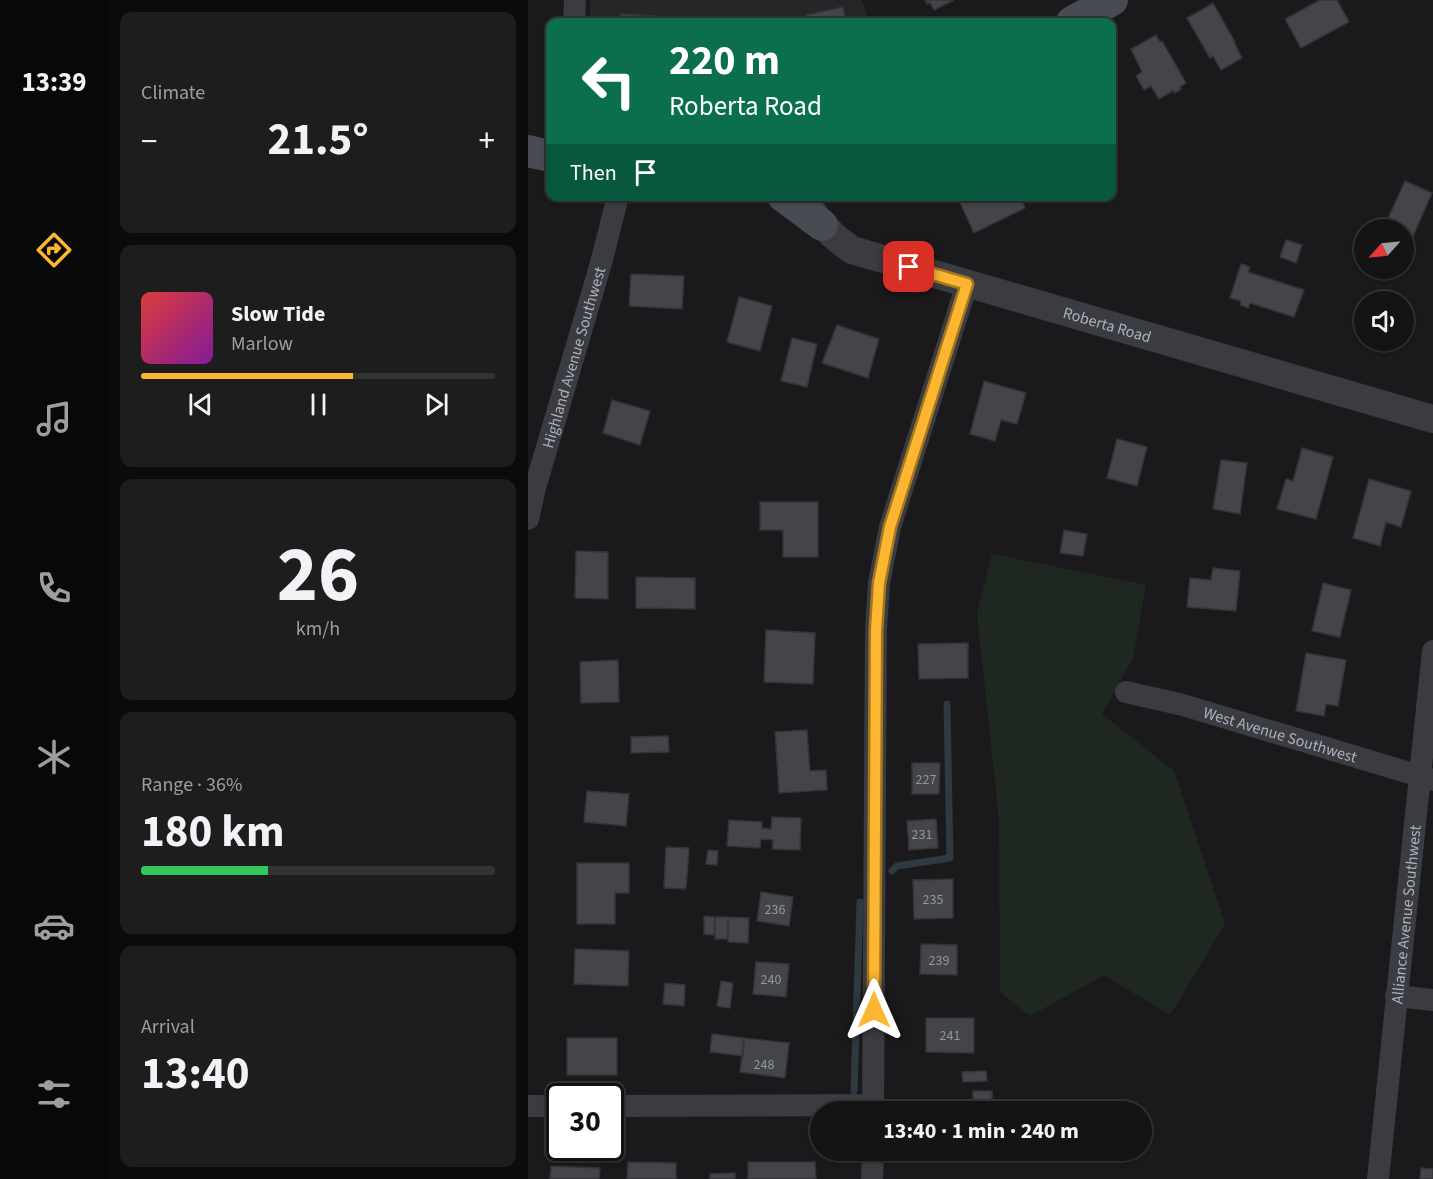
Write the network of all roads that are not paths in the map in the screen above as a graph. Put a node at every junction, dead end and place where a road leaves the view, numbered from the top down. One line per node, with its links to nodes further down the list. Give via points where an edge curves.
1 (575, 0): 3 (street)
2 (1112, 0): 4 (main road)
3 (574, 18)
4 (1079, 18)
5 (528, 151): 6 (main road)
6 (546, 155)
7 (617, 201): 13 (street, Highland Avenue Southwest)
8 (790, 201): 10 (main road)
9 (806, 201): 10 (street, Roberta Road)
10 (822, 225): 11 (street, Roberta Road, via 852,250)
11 (967, 284): 12 (street, Roberta Road); 19 (street, via 890,527 879,583)
12 (1433, 419)
13 (528, 519)
14 (1433, 651): 16 (street, Alliance Avenue Southwest)
15 (1126, 692): 16 (street, West Avenue Southwest, via 1183,705)
16 (1426, 778): 17 (street, Alliance Avenue Southwest)
17 (1396, 996): 18 (street); 26 (street, Alliance Avenue Southwest)
18 (1433, 1000)
19 (873, 1101)
20 (546, 1106): 22 (street)
21 (624, 1106): 23 (street)
22 (528, 1107)
23 (810, 1108)
24 (873, 1161): 25 (street)
25 (872, 1179)
26 (1378, 1179)

